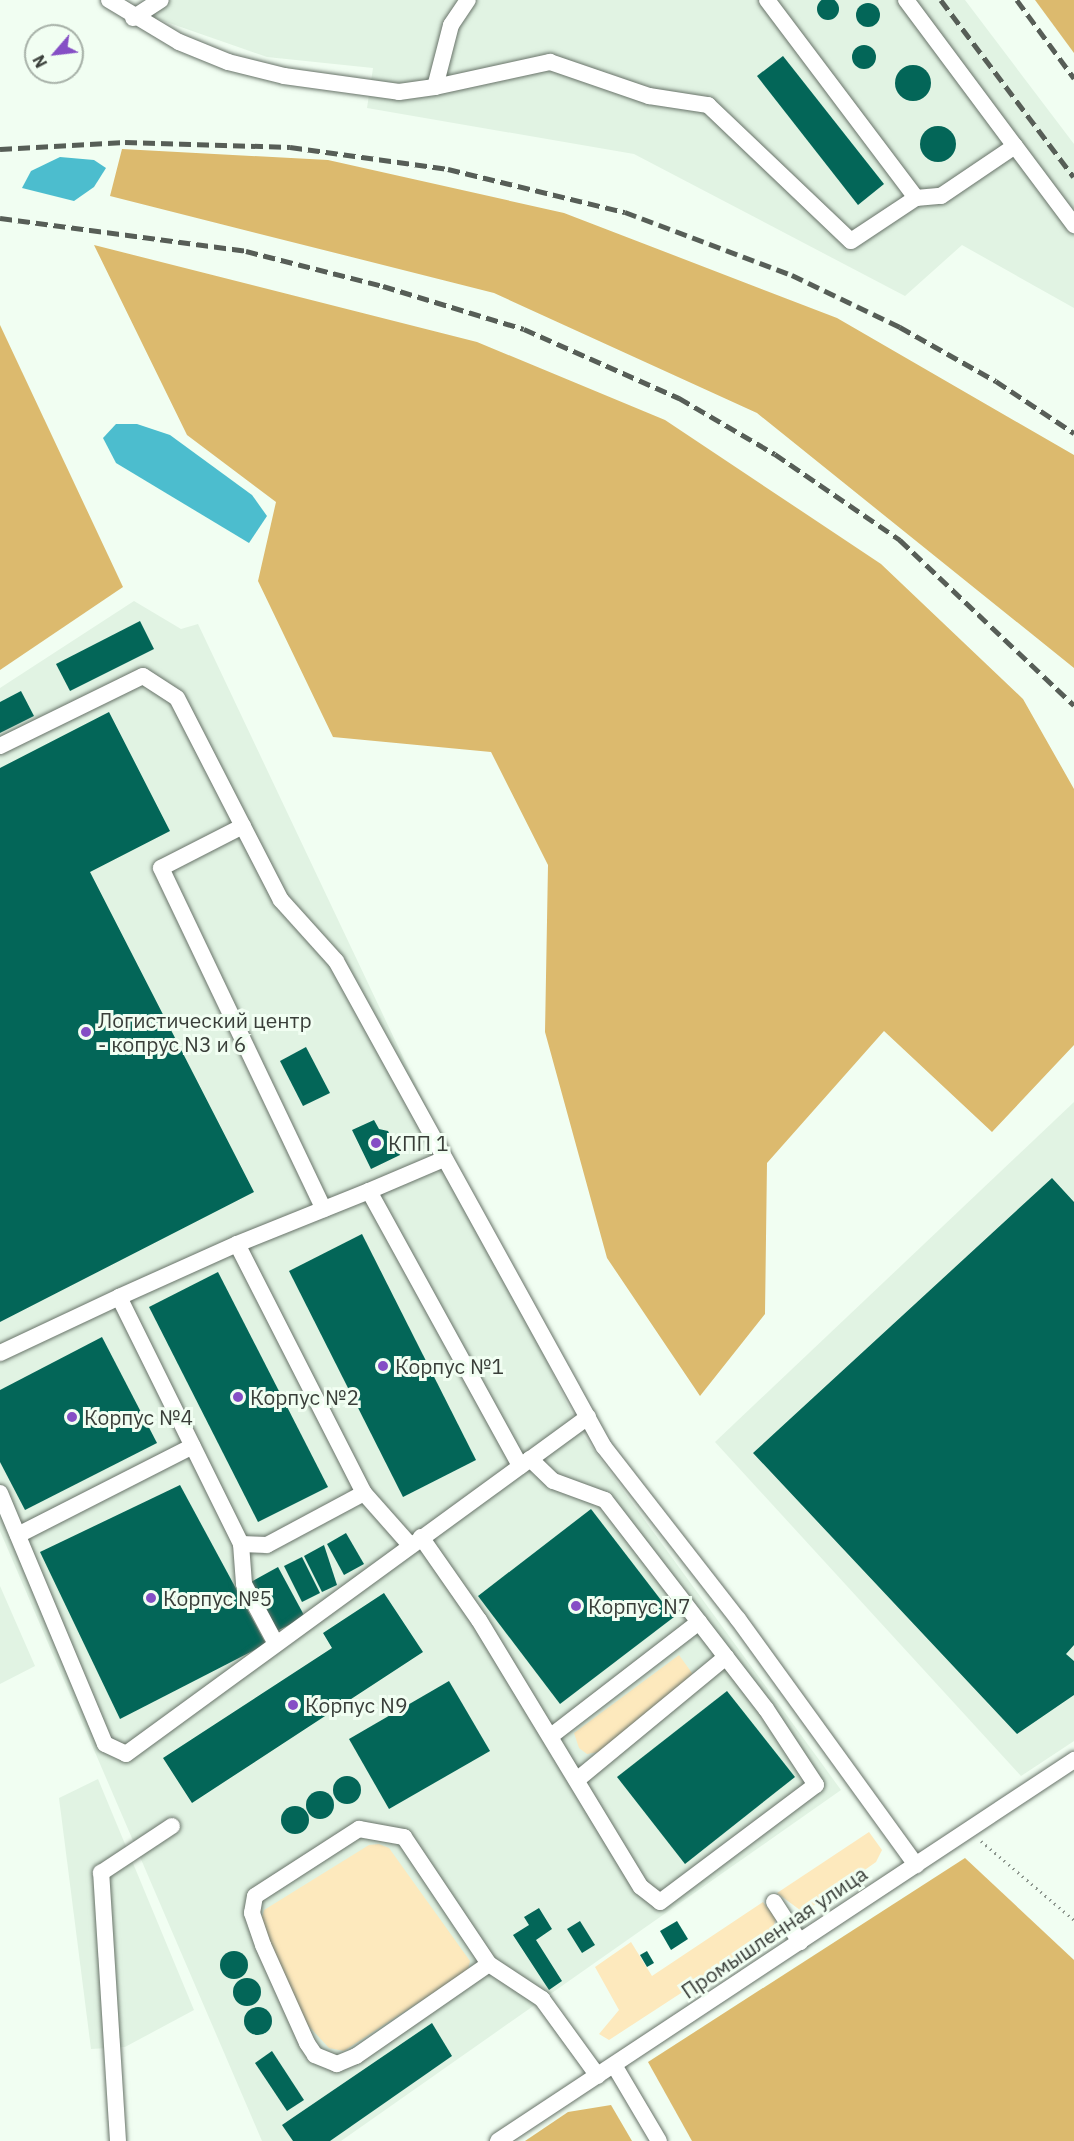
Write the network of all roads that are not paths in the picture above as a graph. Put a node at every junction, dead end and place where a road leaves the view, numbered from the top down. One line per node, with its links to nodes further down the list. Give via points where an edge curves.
1 (109, 0): 6 (street)
2 (161, 0): 6 (street)
3 (468, 0): 7 (street, via 452,25)
4 (767, 0): 9 (street)
5 (906, 0): 8 (street)
6 (133, 18): 7 (street, via 228,62 284,76 399,92)
7 (435, 87): 9 (street, via 550,62 650,96 708,105 851,241)
8 (1015, 146): 9 (street, via 941,196); 10 (street)
9 (916, 198)
10 (1074, 225)
11 (0, 747): 12 (street, via 143,676 177,698)
12 (243, 826): 13 (street, via 281,900 336,962); 15 (street, via 161,868)
13 (444, 1159): 14 (street); 19 (street)
14 (369, 1191): 15 (street); 21 (street)
15 (324, 1209): 16 (street)
16 (237, 1244): 17 (street); 23 (street)
17 (119, 1297): 18 (street); 20 (street)
18 (0, 1353)
19 (588, 1418): 21 (street); 34 (street, via 604,1447 738,1619)
20 (193, 1446): 24 (street); 26 (street)
21 (525, 1463): 25 (street); 27 (street, via 553,1482 605,1500)
22 (0, 1493): 24 (street)
23 (364, 1493): 25 (street); 26 (street, via 267,1545)
24 (18, 1535): 28 (street, via 105,1744 126,1754)
25 (416, 1541): 28 (street); 30 (street)
26 (241, 1544): 28 (street, via 244,1584)
27 (699, 1622): 29 (street); 30 (street)
28 (276, 1644)
29 (726, 1657): 32 (street); 32 (street, via 816,1785 660,1902 641,1887)
30 (551, 1736): 32 (street)
31 (1074, 1760): 34 (street, Промышленная улица)
32 (578, 1779)
33 (172, 1826): 40 (street, via 101,1873)
34 (916, 1865): 36 (street, Промышленная улица)
35 (774, 1902): 36 (street)
36 (800, 1942): 38 (street, Промышленная улица)
37 (489, 1964): 37 (street, via 404,1837 387,1832 359,1829 255,1896 252,1913 263,1945 307,2043 315,2055 337,2064 356,2056); 39 (street, via 542,1999)
38 (614, 2065): 39 (street, Промышленная улица); 42 (street)
39 (598, 2076): 41 (street, Промышленная улица)
40 (118, 2141)
41 (498, 2141)
42 (658, 2141)

